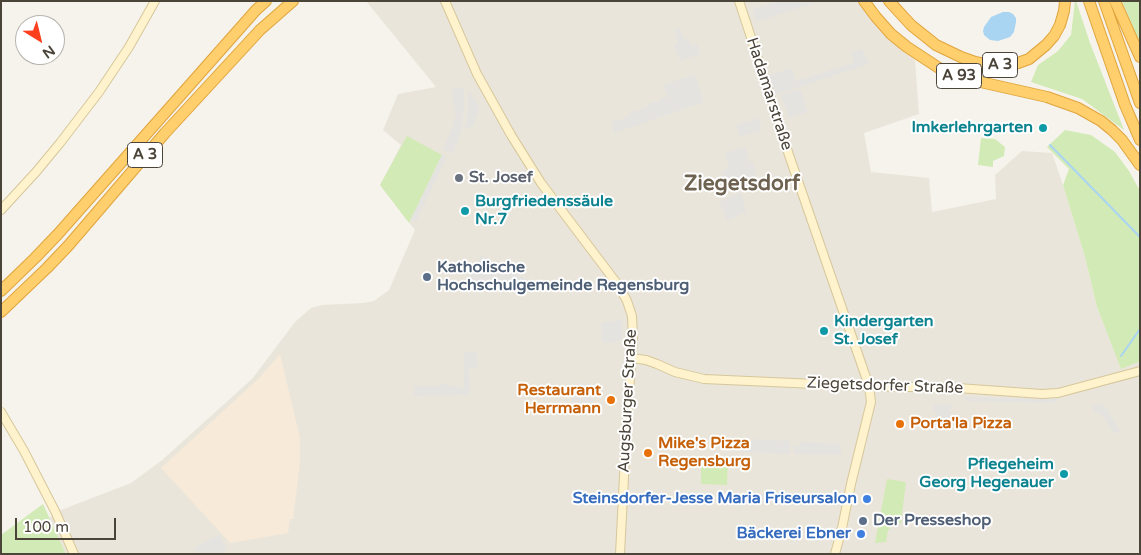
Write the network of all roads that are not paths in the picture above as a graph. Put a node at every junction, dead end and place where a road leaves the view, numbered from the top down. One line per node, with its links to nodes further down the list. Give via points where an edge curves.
1 (155, 1): 16 (street, via 99,92)
2 (266, 1): 17 (highway, A 3, via 58,234)
3 (293, 1): 18 (highway, A 3, via 253,36 164,132 68,246)
4 (445, 1): 19 (street, Augsburger Straße, via 477,74 511,135 541,183 627,301 633,330)
5 (739, 1): 21 (street, Hadamarstraße)
6 (864, 1): 15 (highway, A 93, via 891,34 939,68 1078,108 1112,130)
7 (890, 1): 8 (highway, A 3, via 910,25 936,45 975,62 1004,65 1029,59 1046,45 1060,25)
8 (1065, 1)
9 (1089, 1): 14 (highway)
10 (1104, 1): 13 (highway)
11 (1115, 1): 12 (highway)
12 (1140, 57)
13 (1140, 103)
14 (1140, 140)
15 (1140, 165)
16 (1, 210)
17 (1, 291)
18 (1, 312)
19 (631, 358): 21 (street, Ziegetsdorfer Straße, via 704,379); 24 (street, Augsburger Straße)
20 (1140, 371): 21 (street, Ziegetsdorfer Straße, via 1042,394)
21 (868, 386): 25 (street, Hadamarstraße, via 871,402)
22 (1, 412): 23 (street)
23 (74, 554)
24 (620, 554)
25 (836, 554)

